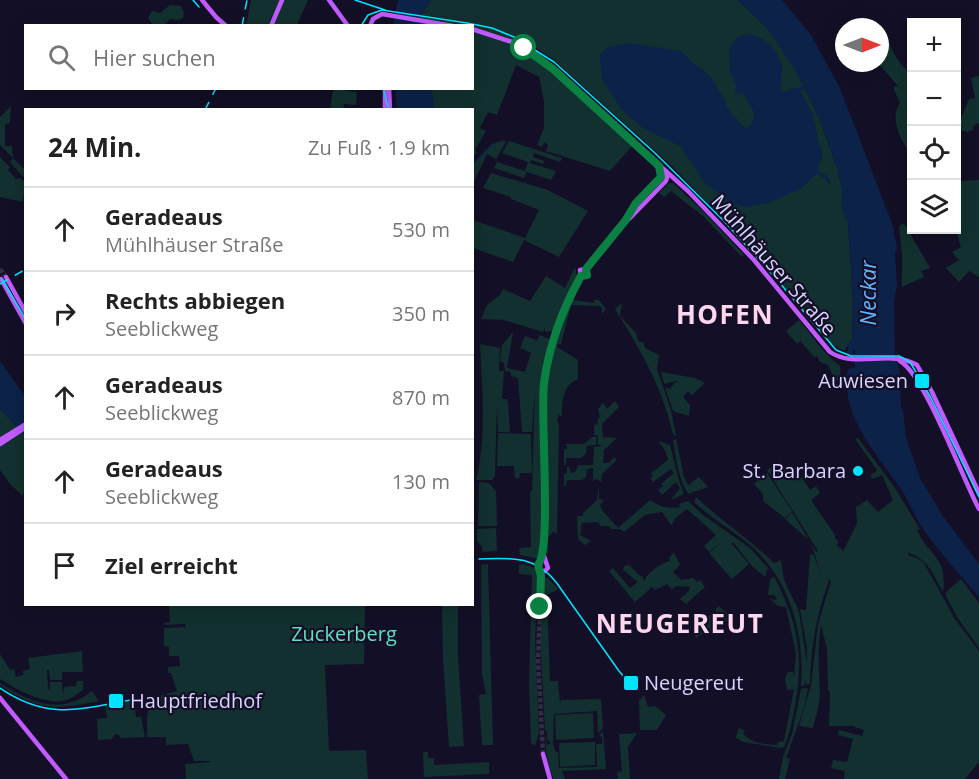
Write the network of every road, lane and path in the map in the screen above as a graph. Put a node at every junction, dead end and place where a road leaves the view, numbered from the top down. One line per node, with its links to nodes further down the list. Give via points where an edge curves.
1 (202, 0): 4 (main road)
2 (282, 0): 5 (main road)
3 (329, 0): 6 (main road)
4 (224, 24)
5 (272, 24)
6 (347, 24)
7 (372, 24): 8 (main road, via 376,16 388,14)
8 (442, 24)
9 (474, 30): 14 (main road, Mühlhäuser Straße, via 502,38 543,61)
10 (387, 90): 12 (main road)
11 (387, 90): 13 (main road)
12 (385, 108)
13 (390, 108)
14 (659, 166): 15 (main road, Mühlhäuser Straße); 16 (main road)
15 (668, 174): 16 (main road); 17 (main road, Mühlhäuser Straße)
16 (664, 180): 17 (main road); 26 (main road, via 641,197 586,269 579,270 581,276 550,347 542,422)
17 (676, 181): 21 (main road, Mühlhäuser Straße, via 751,256 826,349 840,357 899,360 917,365)
18 (3, 278): 19 (main road); 20 (main road)
19 (24, 310)
20 (24, 320)
21 (930, 398): 24 (main road); 25 (main road)
22 (24, 426): 23 (main road)
23 (0, 442)
24 (979, 493)
25 (979, 509)
26 (543, 562): 27 (main road, via 538,565); 27 (main road, via 548,566)
27 (542, 572): 28 (main road)
28 (540, 607)
29 (0, 699): 31 (main road)
30 (543, 755): 32 (main road)
31 (66, 779)
32 (551, 779)

